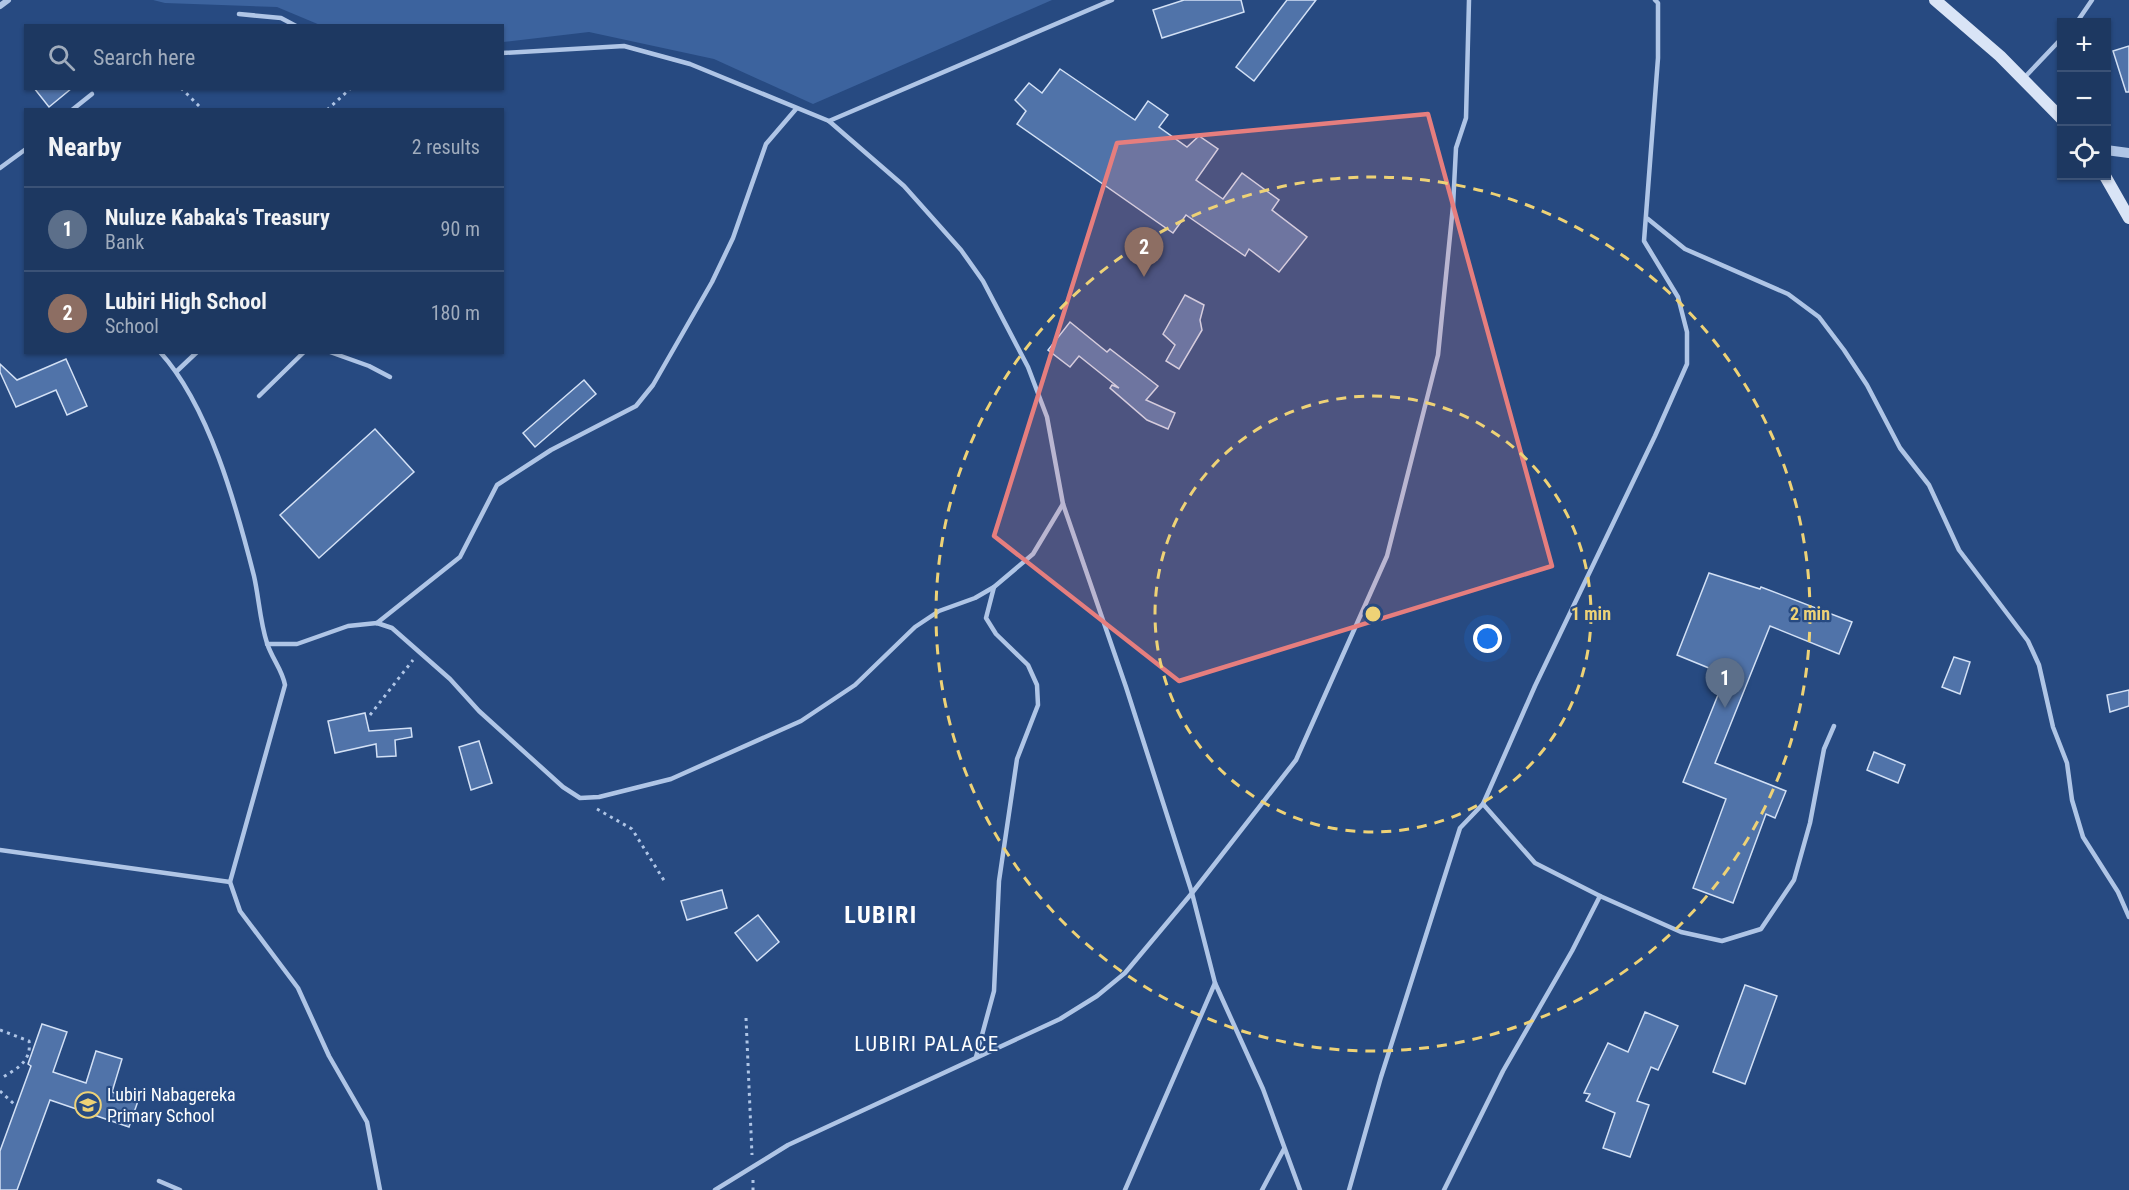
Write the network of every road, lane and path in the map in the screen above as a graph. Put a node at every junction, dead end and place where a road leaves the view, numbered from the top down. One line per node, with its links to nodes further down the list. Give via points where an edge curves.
1 (8, 0): 7 (street)
2 (1112, 0): 22 (lane)
3 (1469, 0): 49 (lane, via 1466,118 1456,148 1438,355 1387,556 1296,760)
4 (1655, 0): 29 (lane, via 1658,58)
5 (1935, 0): 13 (main road)
6 (2092, 0): 9 (lane)
7 (0, 6)
8 (239, 14): 10 (lane, via 281,18)
9 (2080, 18)
10 (292, 24)
11 (2057, 42): 13 (lane)
12 (504, 53): 20 (lane, via 624,46 690,64 778,98)
13 (2023, 79): 21 (main road)
14 (183, 90): 18 (path)
15 (349, 90): 19 (path)
16 (92, 94): 17 (lane)
17 (74, 108)
18 (201, 108)
19 (329, 108)
20 (796, 109): 22 (lane); 39 (lane, via 766,144 733,238 712,282 653,385 636,406 551,450 497,484 460,557)
21 (2057, 115)
22 (829, 121): 37 (lane, via 904,186 983,281 1028,368 1047,417)
23 (24, 150): 26 (lane)
24 (2111, 151): 25 (street)
25 (2129, 153)
26 (0, 168)
27 (2107, 180): 28 (main road)
28 (2129, 218)
29 (1647, 219): 45 (lane, via 1644,241 1678,297 1687,332 1687,364 1534,686); 51 (lane, via 1685,249 1788,294 1819,317 1844,350 1900,448 1929,485 1959,550 2028,641 2039,665 2053,727 2067,763 2083,837)
30 (162, 354): 34 (lane)
31 (195, 354): 34 (lane)
32 (302, 354): 36 (lane)
33 (335, 354): 35 (lane)
34 (177, 371): 40 (lane, via 225,474 254,577)
35 (390, 377)
36 (259, 396)
37 (1063, 504): 38 (lane, via 1033,554); 49 (lane)
38 (994, 587): 44 (lane, via 939,611 915,627 855,685 801,721 671,779); 55 (lane, via 986,618 996,634 1028,665 1037,685 1038,705 1017,759 999,881 994,991)
39 (377, 623): 40 (lane, via 336,628 297,644); 41 (lane, via 392,628)
40 (267, 644): 47 (lane, via 282,670 285,686)
41 (420, 651): 42 (path); 44 (lane, via 496,726)
42 (370, 715)
43 (1834, 726): 50 (lane, via 1824,749 1794,880 1761,930 1722,941 1681,932)
44 (580, 798): 48 (path, via 632,829)
45 (1483, 804): 50 (lane, via 1535,863); 70 (lane, via 1460,828)
46 (0, 850): 47 (lane)
47 (230, 882): 64 (lane, via 240,911 298,988 328,1056 367,1122)
48 (665, 882)
49 (1192, 893): 52 (lane); 55 (lane, via 1125,973 1097,996 1060,1019)
50 (1600, 896): 71 (lane, via 1503,1071)
51 (2129, 917)
52 (1215, 983): 59 (lane, via 1263,1089); 67 (lane)
53 (746, 1018): 60 (path)
54 (0, 1030): 56 (path, via 29,1041 30,1049 24,1064)
55 (976, 1057): 65 (lane, via 788,1144)
56 (0, 1079)
57 (0, 1091): 58 (path)
58 (14, 1104)
59 (1284, 1149): 68 (lane); 69 (lane)
60 (752, 1156)
61 (753, 1179): 66 (path)
62 (159, 1181): 63 (lane)
63 (180, 1190)
64 (380, 1190)
65 (715, 1190)
66 (753, 1190)
67 (1125, 1190)
68 (1262, 1190)
69 (1300, 1190)
70 (1349, 1190)
71 (1444, 1190)

